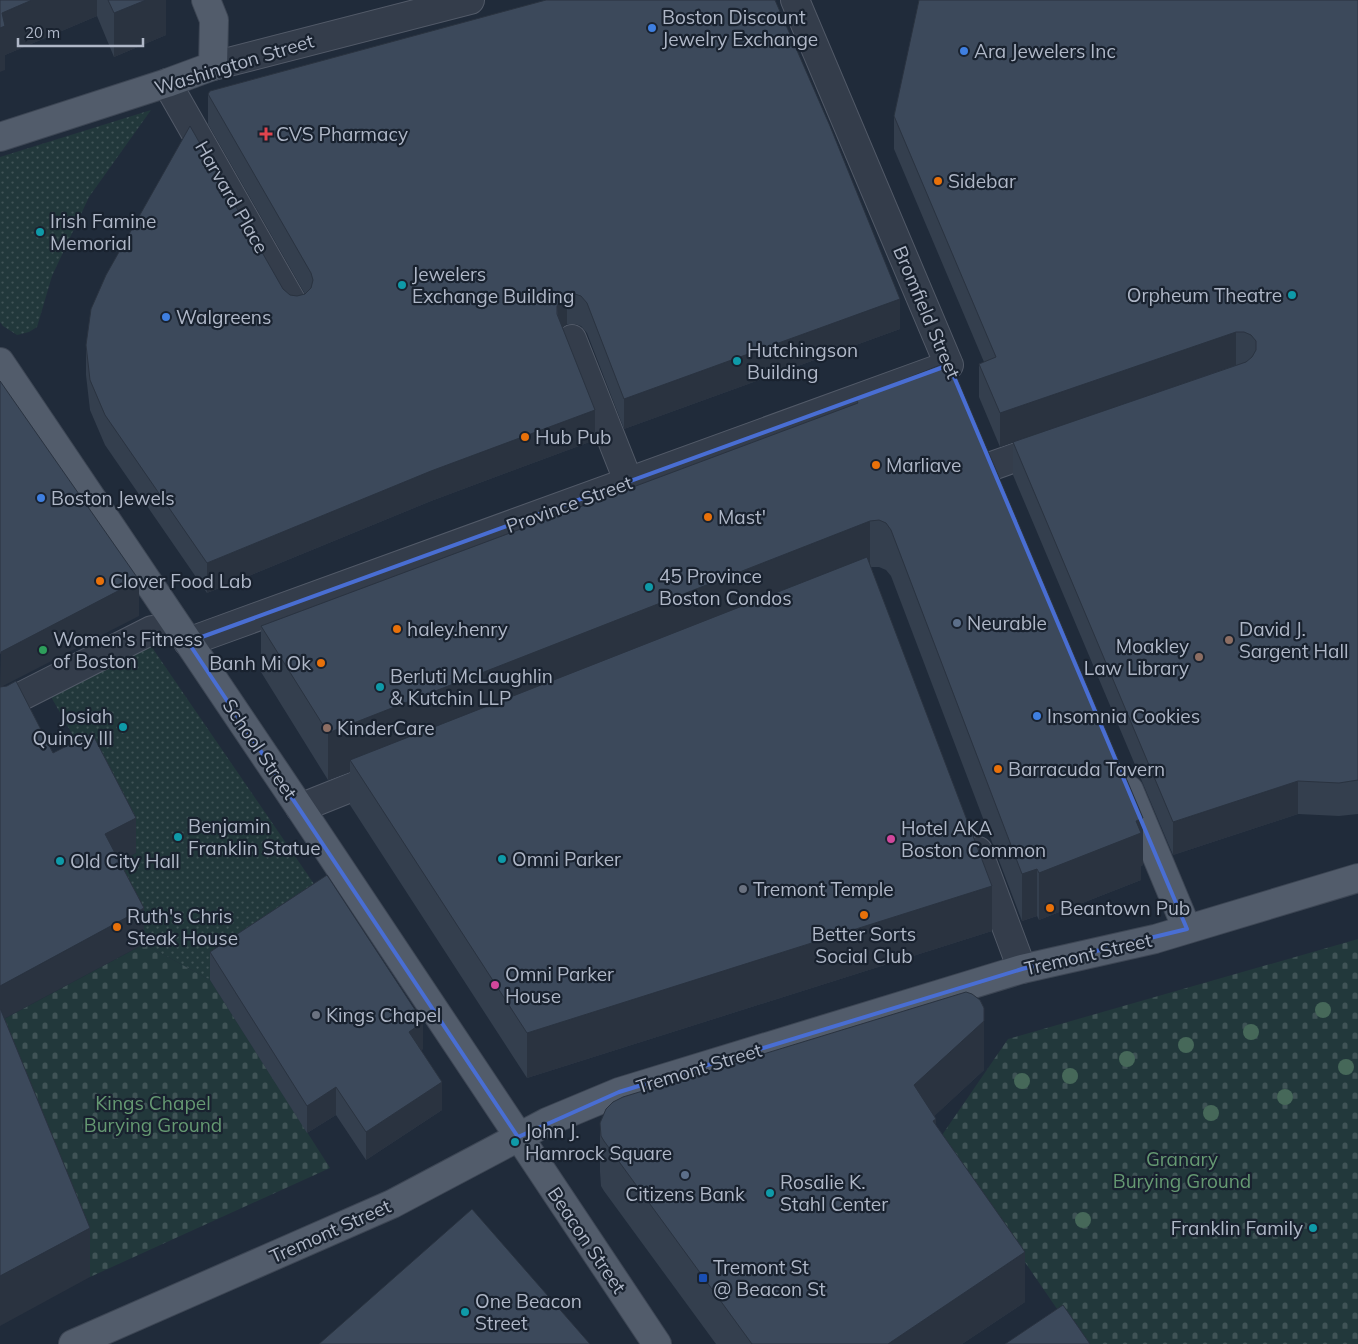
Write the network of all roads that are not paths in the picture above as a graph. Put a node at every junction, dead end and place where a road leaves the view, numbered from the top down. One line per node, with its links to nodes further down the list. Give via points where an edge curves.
1 (206, 0): 4 (main road, via 214,20)
2 (470, 0): 4 (street, Washington Street)
3 (795, 0): 10 (street, Bromfield Street)
4 (213, 66): 5 (main road, Washington Street)
5 (167, 83): 6 (main road, Washington Street); 7 (street, Harvard Place)
6 (0, 137)
7 (297, 311)
8 (572, 339): 13 (street)
9 (0, 362): 15 (main road, School Street)
10 (953, 374): 13 (street, Province Street)
11 (1072, 438): 12 (street)
12 (992, 466)
13 (629, 483): 15 (street, Province Street)
14 (152, 630): 16 (street)
15 (188, 642): 19 (main road, School Street)
16 (0, 707)
17 (412, 764): 19 (street)
18 (1120, 768): 22 (main road)
19 (300, 808): 24 (main road, School Street)
20 (970, 830): 23 (street)
21 (1358, 878): 22 (main road, Tremont Street)
22 (1187, 928): 23 (main road, Tremont Street, via 1155,939)
23 (1022, 969): 24 (main road, Tremont Street, via 619,1092)
24 (518, 1136): 25 (main road, Tremont Street, via 392,1204); 26 (main road, Beacon Street)
25 (72, 1344)
26 (656, 1344)

